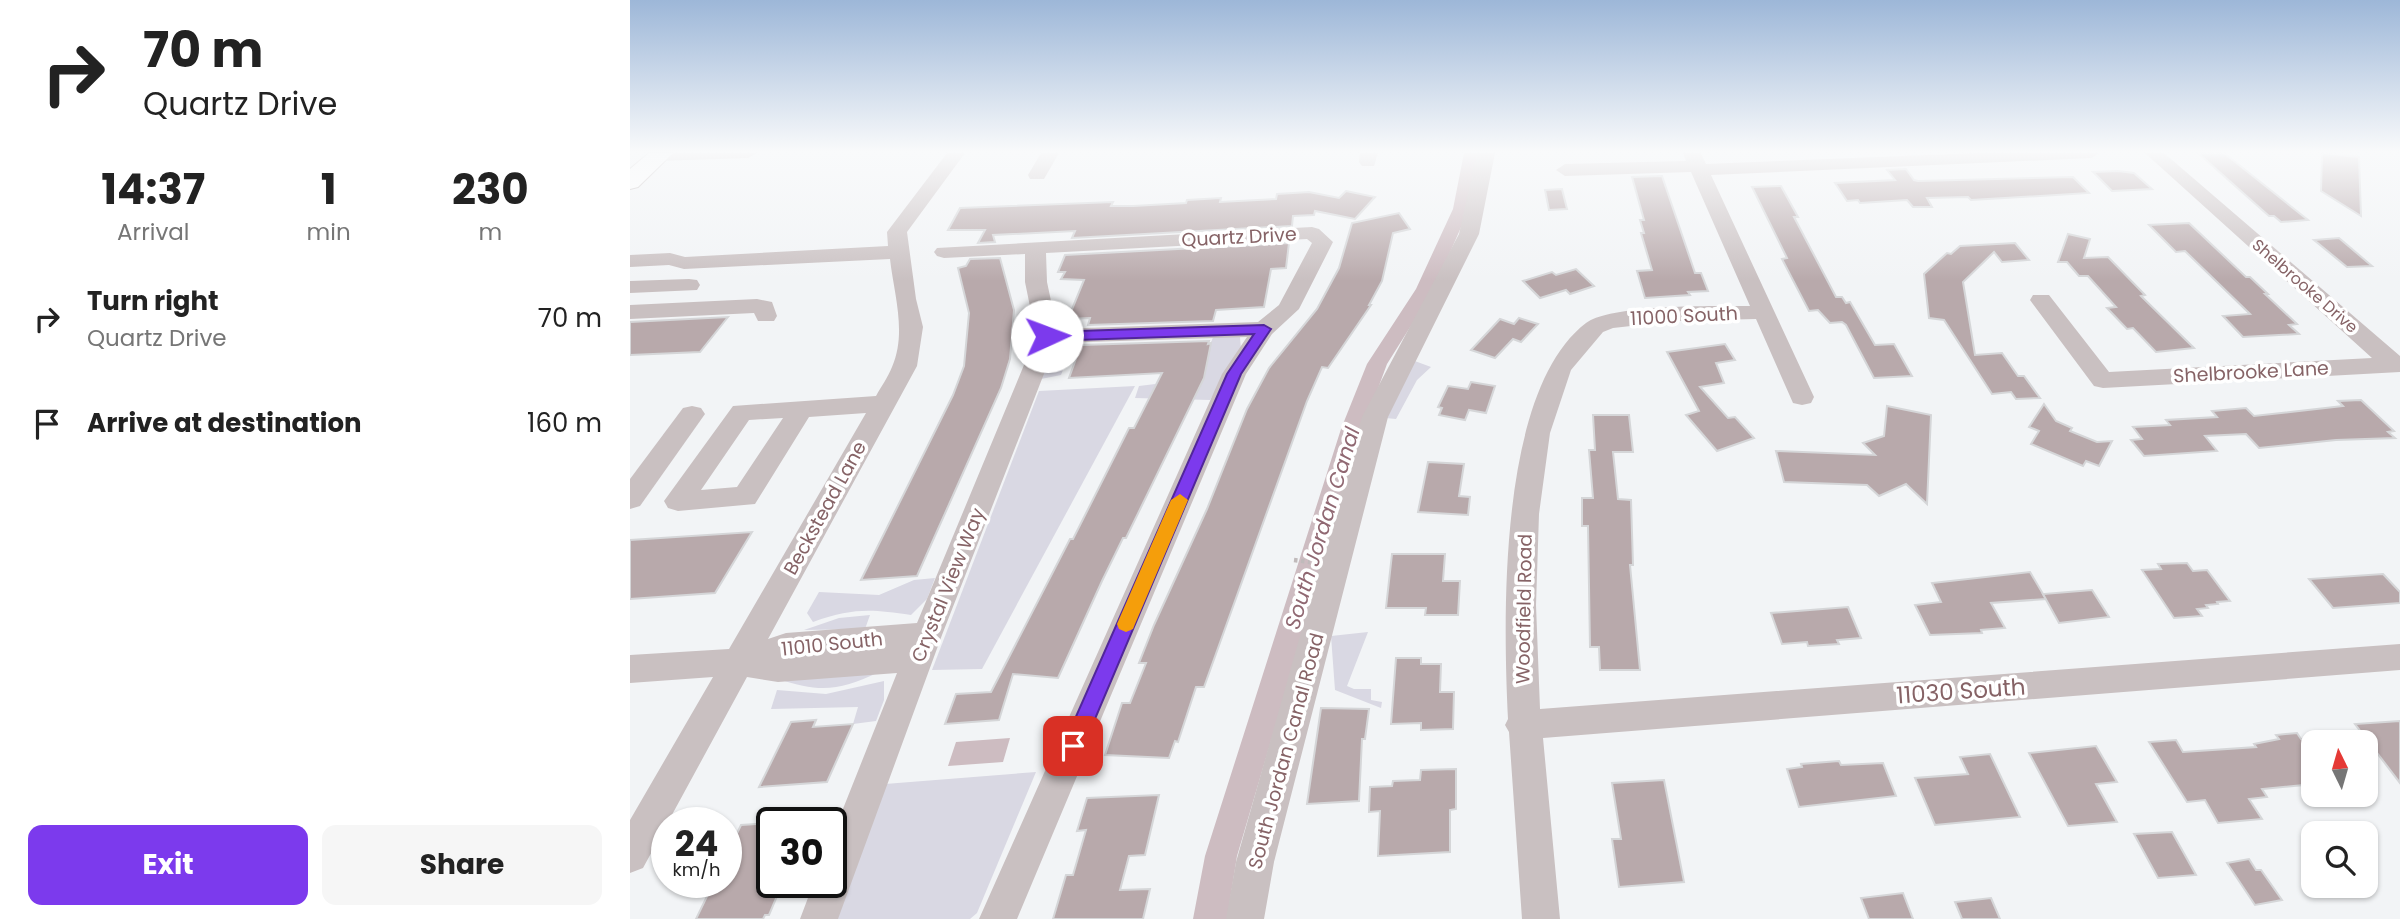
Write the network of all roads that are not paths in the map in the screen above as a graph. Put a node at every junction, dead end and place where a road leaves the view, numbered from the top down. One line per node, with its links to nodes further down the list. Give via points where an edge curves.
1 (924, 196): 6 (street, Beckstead Lane, via 897,232)
2 (1477, 196): 33 (street, South Jordan Canal Road, via 1469,234 1375,417 1255,862)
3 (1712, 196): 14 (street)
4 (2203, 196): 19 (street, Shelbrooke Drive)
5 (1035, 247): 7 (street, Quartz Drive); 17 (street, Quartz Drive, via 1312,233 1323,242 1288,309); 18 (street, via 1036,282)
6 (900, 252): 8 (street); 21 (street, Beckstead Lane, via 912,327 905,366)
7 (944, 252)
8 (670, 259): 9 (street); 11 (street)
9 (630, 261)
10 (689, 285): 11 (street)
11 (637, 287)
12 (2041, 300): 19 (street, Shelbrooke Lane, via 2103,380)
13 (630, 312): 15 (street, via 757,306 764,307)
14 (1764, 312): 16 (street, 11000 South); 20 (street)
15 (766, 316)
16 (1605, 323): 29 (street, Woodfield Road, via 1588,333 1552,382 1532,450 1521,604)
17 (1264, 329): 18 (street); 32 (street, Quartz Drive, via 1234,374)
18 (1047, 336): 25 (street, Crystal View Way)
19 (2397, 364)
20 (1802, 397)
21 (883, 404): 22 (street); 27 (street, Beckstead Lane)
22 (802, 408): 22 (street, via 745,497 678,501 742,412)
23 (692, 414): 24 (street)
24 (630, 499)
25 (923, 647): 27 (street, 11010 South, via 778,668); 31 (street, Crystal View Way)
26 (2400, 657): 29 (street, 11030 South)
27 (739, 662): 28 (street, 11010 South); 30 (street, Beckstead Lane)
28 (630, 669)
29 (1522, 725): 34 (street, Woodfield Road)
30 (634, 840)
31 (819, 919)
32 (998, 919)
33 (1245, 919)
34 (1541, 919)

